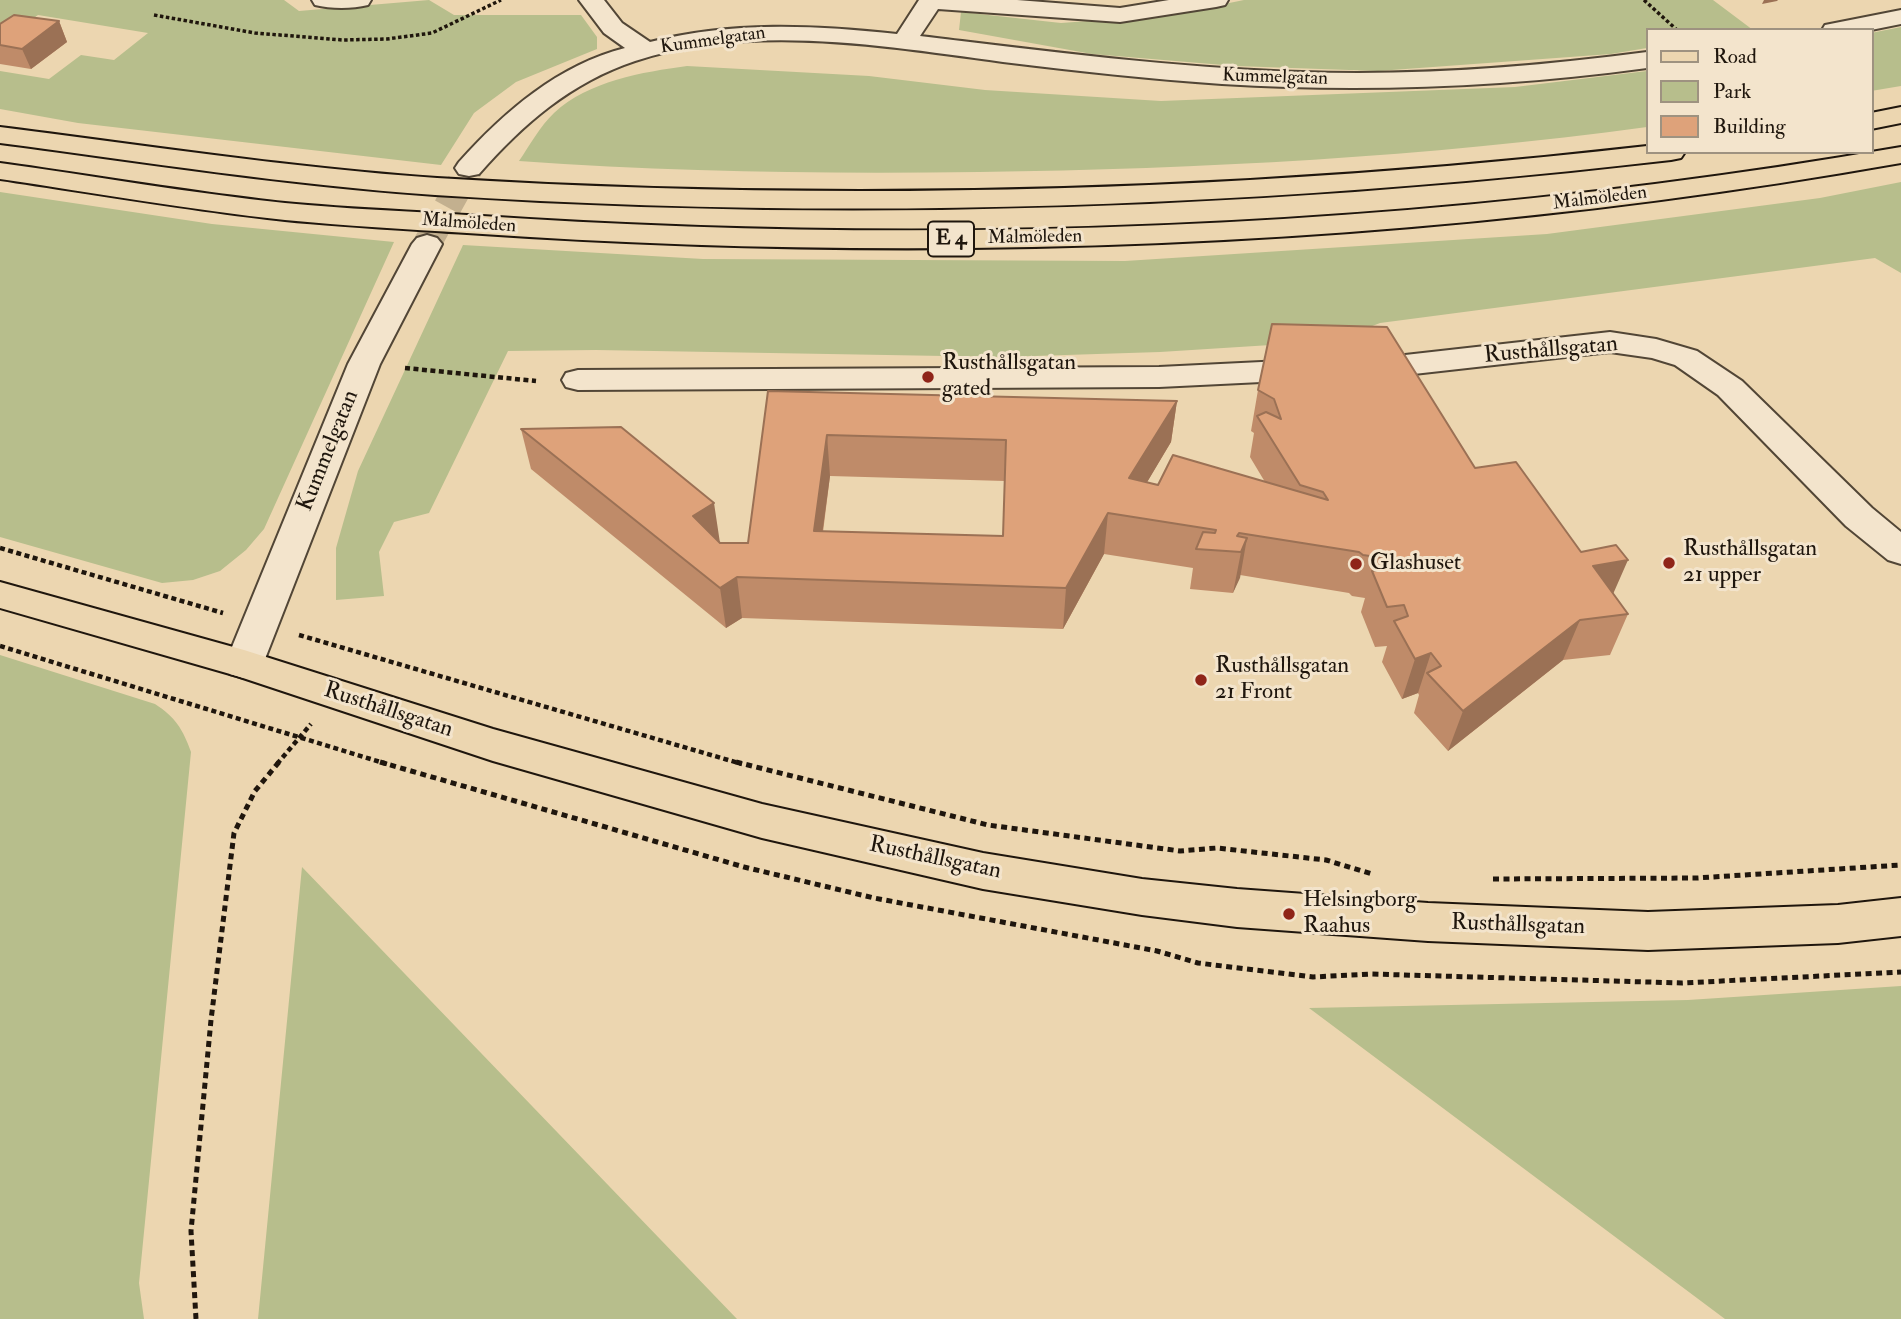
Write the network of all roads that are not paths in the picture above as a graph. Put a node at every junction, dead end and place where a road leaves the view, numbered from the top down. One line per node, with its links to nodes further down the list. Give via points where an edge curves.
1 (324, 0): 2 (street)
2 (359, 0)
3 (591, 0): 10 (street, Kummelgatan, via 613,28)
4 (1216, 0): 6 (street)
5 (928, 1): 6 (street); 9 (street)
6 (1116, 8)
7 (1901, 17): 8 (street)
8 (1844, 28)
9 (904, 42): 10 (street, Kummelgatan, via 778,32 714,36); 11 (street, Kummelgatan, via 1085,65 1268,79 1455,78)
10 (647, 51): 17 (street, Kummelgatan, via 596,67 545,96 500,133)
11 (1646, 60)
12 (1901, 116): 13 (main road)
13 (1873, 121)
14 (0, 135): 15 (main road, Malmöleden / E 4, via 431,186 872,203 1044,201 1387,183)
15 (1653, 154)
16 (1901, 155): 18 (main road, Malmöleden / E 4, via 1755,179 1462,214 1035,239 764,239 586,232 260,209)
17 (469, 168)
18 (0, 171)
19 (427, 244): 23 (street, Kummelgatan, via 364,364)
20 (578, 380): 21 (street, Rusthållsgatan, via 1158,377 1377,368 1610,342 1686,358 1745,401 1859,517)
21 (1901, 551)
22 (0, 595): 23 (main road, Rusthållsgatan)
23 (244, 664): 24 (main road, Rusthållsgatan, via 493,745 762,821 983,871 1142,897 1289,914 1648,931 1838,924)
24 (1901, 917)

